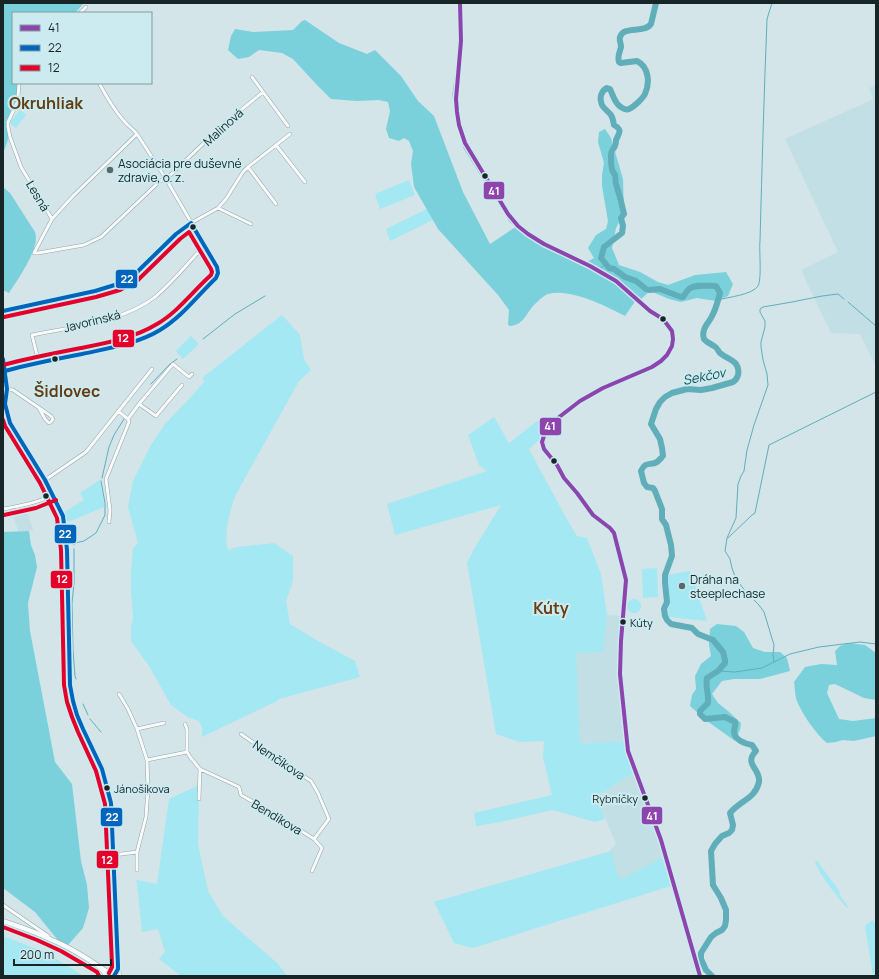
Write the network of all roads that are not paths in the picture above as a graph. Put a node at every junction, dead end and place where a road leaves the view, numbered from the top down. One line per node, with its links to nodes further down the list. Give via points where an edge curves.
1 (460, 3): 60 (street, via 461,41 457,116 468,148 508,214 518,226 544,244 616,280 650,311 663,319 672,331 670,350 657,364 588,396 554,421 542,442 564,478 593,515 614,533 626,580 620,674 627,746 662,840)
2 (86, 7): 3 (street)
3 (81, 12)
4 (252, 77): 7 (street)
5 (19, 84): 17 (street, Lesná, via 17,103 8,122 10,137 21,167)
6 (100, 84): 9 (street, via 113,108)
7 (263, 92): 8 (street); 13 (street, Malinová, via 225,123)
8 (288, 126)
9 (137, 134): 13 (street); 17 (street, Lesná)
10 (290, 134): 11 (street)
11 (276, 145): 12 (street); 14 (street)
12 (248, 167): 15 (street); 16 (street)
13 (166, 179): 17 (street, Malinová, via 160,181 102,237 84,245 34,253); 18 (street)
14 (304, 182)
15 (276, 204)
16 (218, 208): 18 (street); 19 (street)
17 (52, 218)
18 (191, 222): 20 (street); 21 (street, via 134,275 118,284)
19 (251, 224)
20 (204, 246): 23 (street, Javorinská, via 166,287 139,307 106,320 32,335); 23 (street, via 217,268 216,278 170,322 153,333 125,345)
21 (3, 311)
22 (3, 359): 25 (street)
23 (39, 363): 25 (street)
24 (152, 369): 32 (street)
25 (5, 370): 28 (street)
26 (192, 374): 30 (street, via 189,377 172,364)
27 (182, 385): 30 (street, via 156,416)
28 (7, 389): 29 (street); 31 (street, via 13,390)
29 (4, 403): 34 (street, via 10,422)
30 (139, 404): 33 (street)
31 (39, 408): 31 (street, via 52,416 52,421 46,421)
32 (118, 411): 33 (street); 34 (street, via 86,452)
33 (128, 420): 37 (street, via 106,479)
34 (45, 480): 35 (street)
35 (53, 496): 36 (street); 49 (street, via 63,516 66,535 72,698 75,711 108,788)
36 (3, 509)
37 (109, 522)
38 (119, 694): 41 (street)
39 (164, 723): 41 (street)
40 (185, 724): 43 (street)
41 (137, 729): 44 (street)
42 (241, 734): 47 (street, Nemčíkova, via 311,781 329,819)
43 (187, 752): 44 (street); 45 (street, Bendíkova)
44 (147, 760): 48 (street, via 146,817)
45 (200, 769): 46 (street); 47 (street, Bendíkova, via 239,787 241,795)
46 (199, 799)
47 (314, 839): 51 (street, via 322,848)
48 (137, 852): 49 (street); 50 (street)
49 (114, 855): 56 (street)
50 (137, 870)
51 (312, 871)
52 (3, 905): 54 (street)
53 (3, 921): 54 (main road)
54 (53, 940): 55 (main road)
55 (101, 968): 57 (street); 58 (main road)
56 (118, 969): 58 (street); 59 (street)
57 (106, 976)
58 (113, 976)
59 (120, 976)
60 (700, 976)

